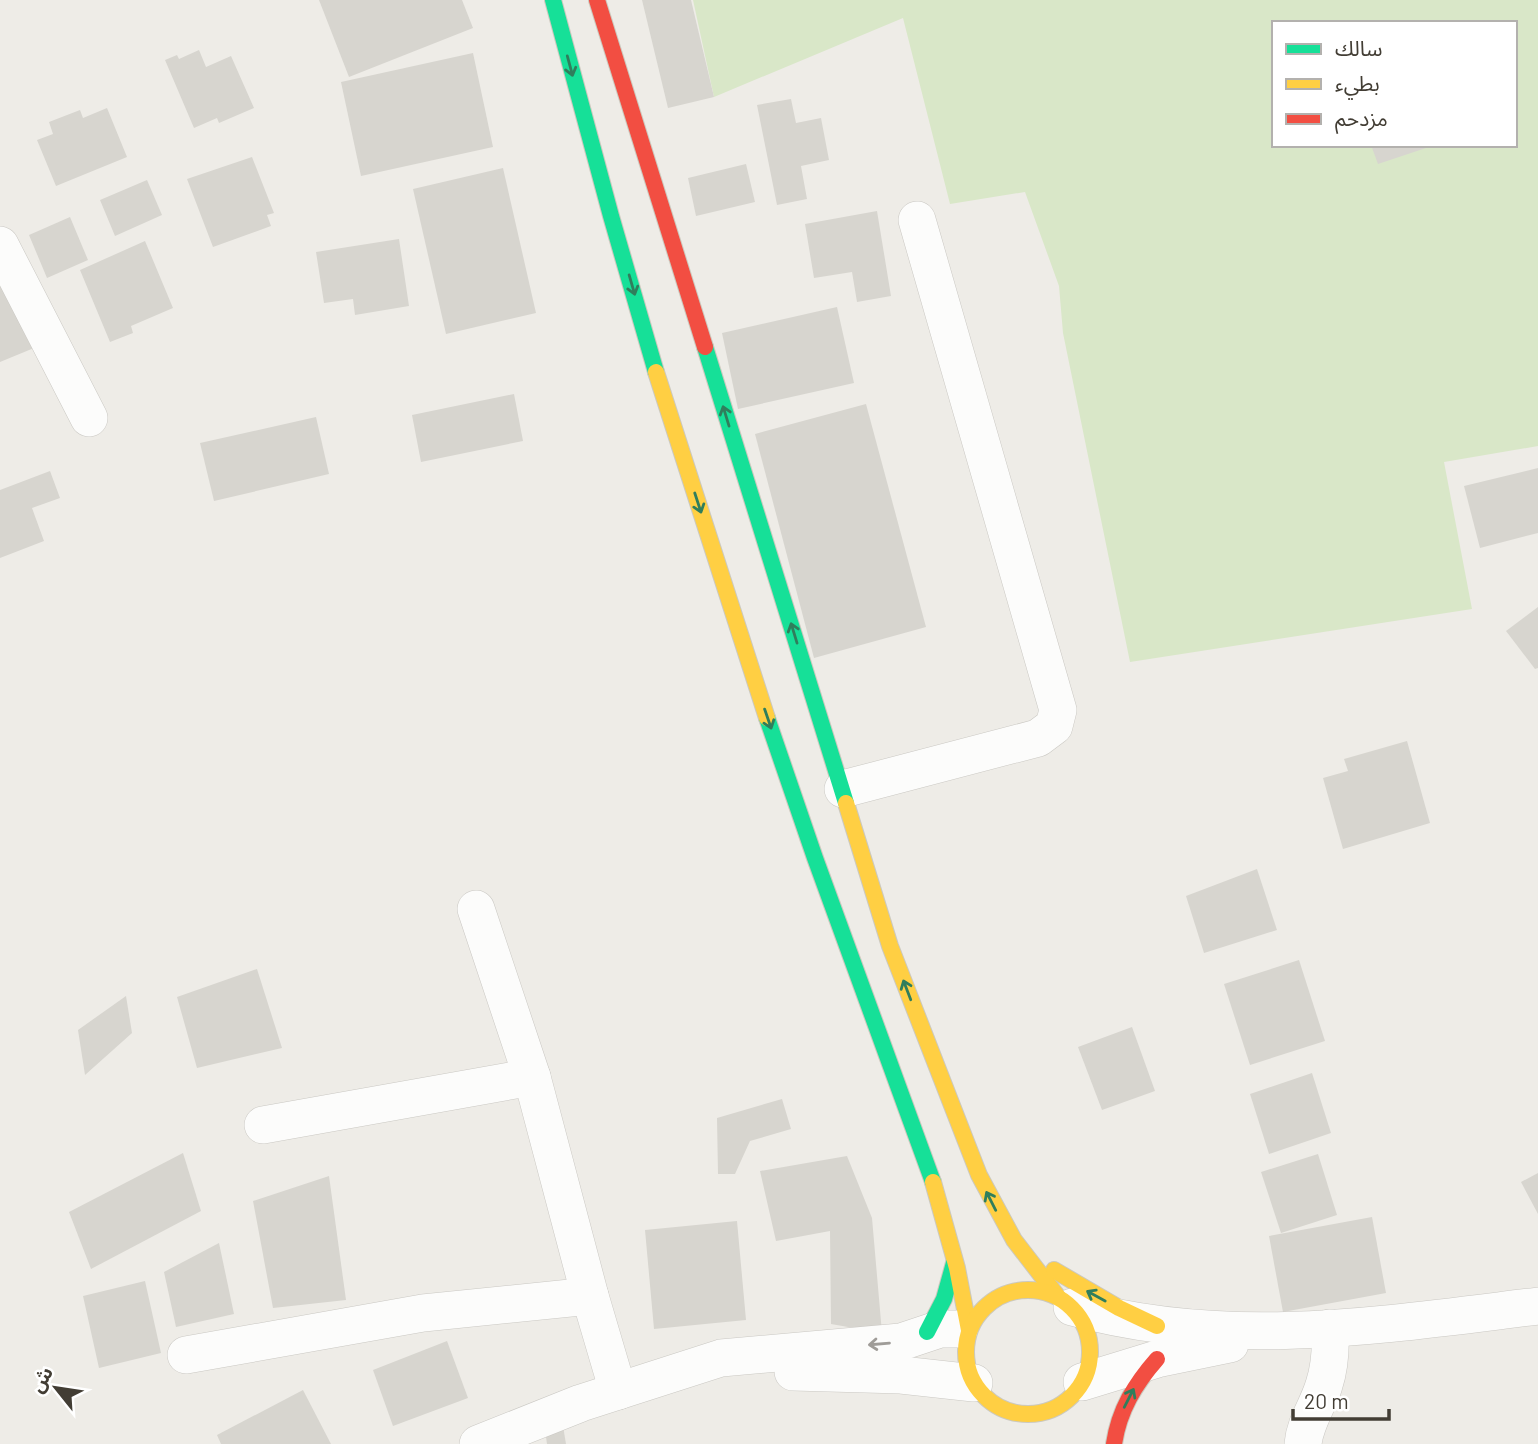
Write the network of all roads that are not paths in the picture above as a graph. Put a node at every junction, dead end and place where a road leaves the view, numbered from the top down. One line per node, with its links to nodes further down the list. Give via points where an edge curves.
1 (553, 0): 11 (street, one-way to 11, via 672,423 741,641 937,1190)
2 (597, 0): 6 (street, one-way to 2)
3 (917, 220): 6 (street, via 1058,710 1054,726 1038,738)
4 (0, 245): 5 (street)
5 (89, 418)
6 (843, 789): 10 (street, one-way to 6, via 979,1175 890,946)
7 (476, 909): 8 (street)
8 (532, 1077): 9 (street); 12 (street)
9 (263, 1125)
10 (1014, 1240): 13 (street); 18 (street, one-way to 10)
11 (955, 1254): 15 (street); 17 (street, via 946,1295)
12 (590, 1296): 19 (street, via 423,1313); 23 (street)
13 (1065, 1302): 15 (street, via 1042,1290 1007,1293 991,1301); 18 (street, via 1115,1319); 22 (street, via 1082,1320 1088,1335 1090,1359)
14 (1538, 1306): 16 (street)
15 (970, 1330): 17 (street); 21 (street, via 967,1366)
16 (1313, 1330): 18 (street); 28 (street, via 1329,1363)
17 (927, 1332): 20 (street, one-way to 20, via 901,1342 720,1358)
18 (1157, 1342): 22 (street); 27 (street, one-way to 18, via 1125,1404)
19 (186, 1355)
20 (683, 1372): 21 (street, via 901,1375); 23 (street)
21 (974, 1383): 24 (street, via 985,1397)
22 (1082, 1390): 24 (street, via 1050,1410)
23 (618, 1391): 26 (street)
24 (1015, 1413): 25 (street)
25 (1029, 1434)
26 (478, 1444)
27 (1114, 1444)
28 (1303, 1444)

